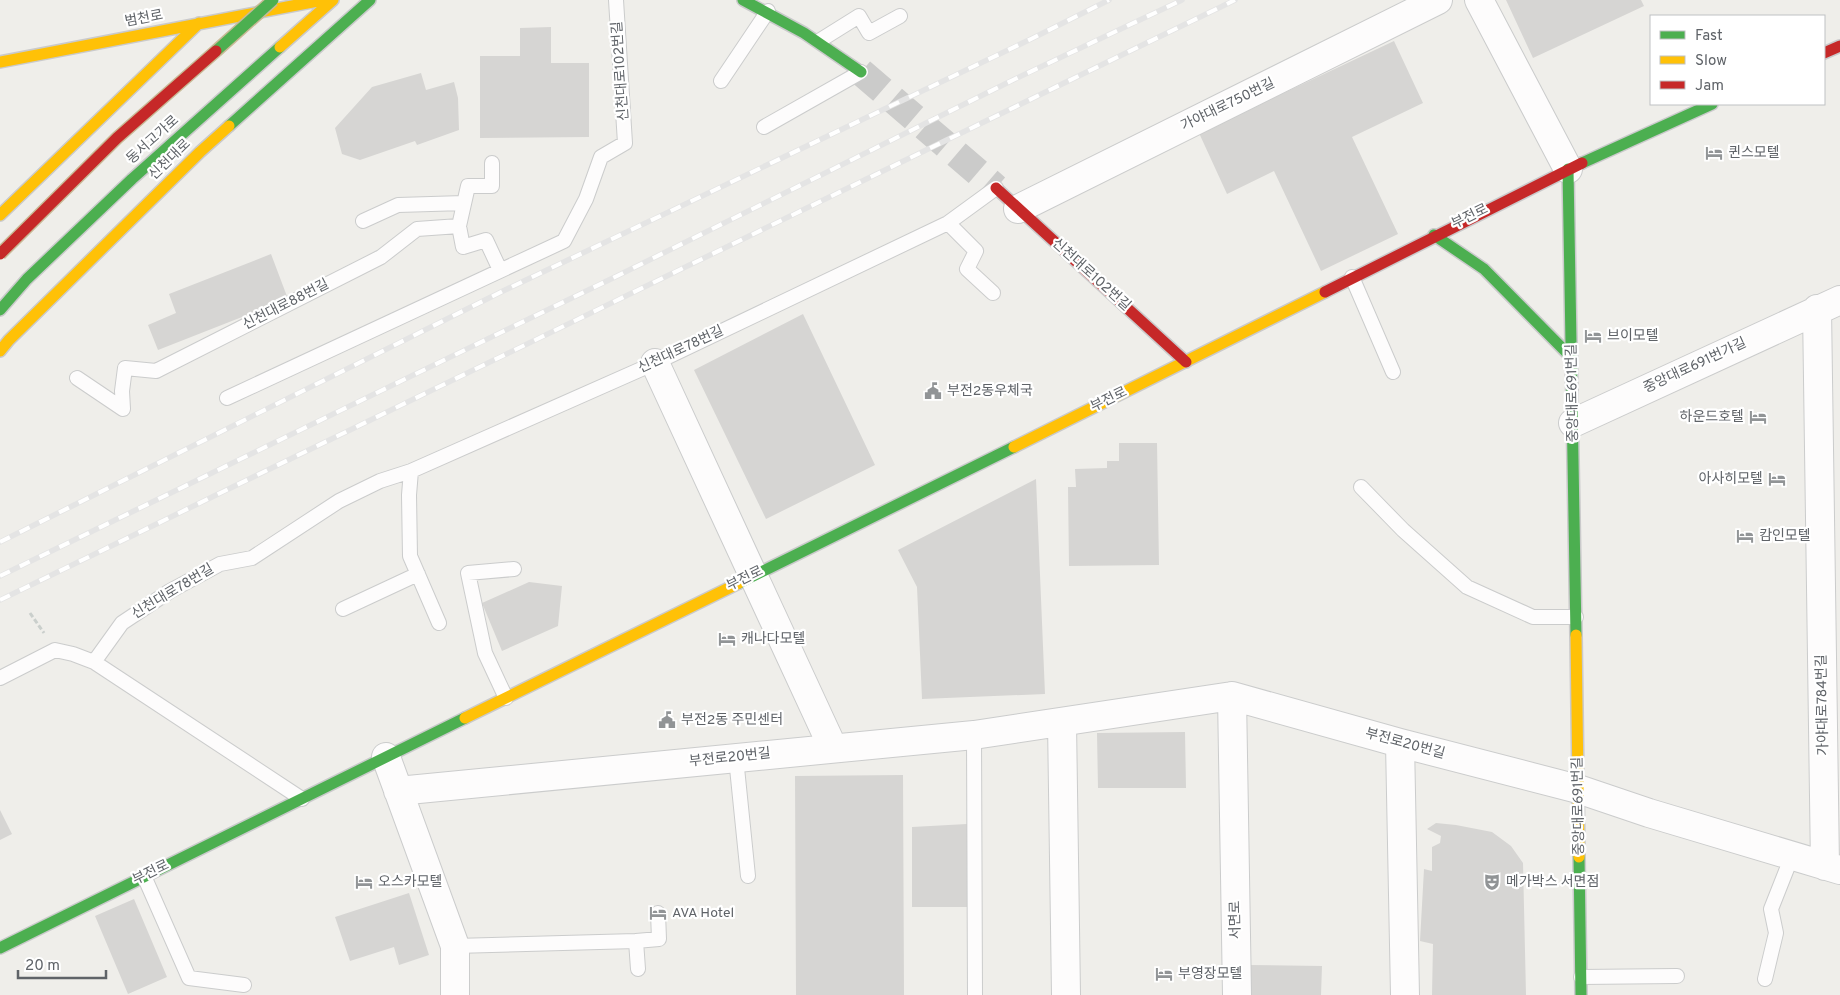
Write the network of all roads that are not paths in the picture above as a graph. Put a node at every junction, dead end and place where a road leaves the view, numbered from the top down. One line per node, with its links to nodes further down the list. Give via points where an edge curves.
1 (273, 0): 31 (main road, 동서고가로, bridge, via 117,138)
2 (323, 0): 12 (main road, 범천로)
3 (333, 0): 36 (main road, 동서고가로, via 132,179 27,279)
4 (370, 0): 37 (main road, 신천대로, via 200,152)
5 (616, 0): 32 (lane, 신천대로102번길, via 626,143 600,157 586,199 564,240)
6 (743, 0): 9 (main road)
7 (1438, 0): 25 (street, 가야대로750번길)
8 (1479, 0): 22 (street)
9 (768, 11): 13 (main road); 18 (lane)
10 (210, 12): 12 (main road)
11 (900, 16): 13 (lane, via 868,33 859,16)
12 (197, 24): 16 (main road, 범천로); 26 (main road)
13 (819, 41): 17 (main road)
14 (1840, 46): 15 (main road)
15 (1825, 53)
16 (0, 62)
17 (861, 72): 20 (lane)
18 (721, 80)
19 (1710, 105): 22 (main road, 부전로)
20 (764, 127)
21 (492, 163): 24 (lane, via 492,186 468,186)
22 (1568, 169): 30 (main road, 부전로); 38 (main road, 중앙대로691번길)
23 (996, 188): 25 (main road, 신천대로102번길); 28 (lane, 신천대로78번길)
24 (464, 203): 27 (lane, via 398,205); 29 (lane)
25 (1018, 209): 39 (main road, 신천대로102번길)
26 (0, 215)
27 (363, 221)
28 (948, 223): 34 (lane, via 976,251 967,269); 40 (lane, 신천대로78번길)
29 (459, 226): 32 (lane, via 463,247 486,240); 42 (lane, 신천대로88번길, via 418,229 381,256 156,371 125,368 123,409)
30 (1434, 235): 33 (main road, 부전로); 38 (main road, via 1484,269)
31 (0, 254)
32 (500, 270): 43 (lane)
33 (1352, 277): 39 (main road, 부전로); 41 (lane)
34 (992, 293)
35 (1828, 305): 44 (street, 중앙대로691번가길); 47 (street, 중앙대로691번가길)
36 (0, 310)
37 (0, 351)
38 (1572, 358): 44 (main road, 중앙대로691번길)
39 (1186, 362): 50 (main road, 부전로)
40 (655, 363): 45 (lane, 신천대로78번길); 50 (street)
41 (1393, 372)
42 (77, 378)
43 (227, 398)
44 (1574, 423): 52 (main road, 중앙대로691번길)
45 (411, 471): 49 (lane, via 410,556); 54 (lane, 신천대로78번길, via 380,481 339,501 252,558 220,564 170,591 122,623)
46 (1361, 488): 52 (lane, via 1466,586 1533,617)
47 (1820, 544): 55 (street, 가야대로784번길)
48 (514, 569): 58 (lane, via 468,573 485,653)
49 (418, 574): 51 (lane); 53 (lane)
50 (753, 575): 58 (main road, 부전로); 62 (street)
51 (343, 608)
52 (1576, 617): 65 (main road, 중앙대로691번길)
53 (439, 623)
54 (94, 662): 56 (lane, via 55,650); 67 (lane)
55 (1831, 672): 69 (street, 가야대로784번길)
56 (0, 678)
57 (1232, 696): 59 (street, 부전로20번길); 61 (street, 부전로20번길); 84 (street, 서면로)
58 (506, 698): 63 (main road, 부전로)
59 (1062, 722): 60 (street, 부전로20번길); 83 (street)
60 (974, 735): 62 (street, 부전로20번길); 82 (lane)
61 (1400, 743): 65 (street, 부전로20번길); 85 (street)
62 (833, 748): 64 (street, 부전로20번길)
63 (386, 757): 66 (street); 67 (main road, 부전로)
64 (736, 758): 66 (street, 부전로20번길); 71 (lane)
65 (1578, 789): 68 (street, 가야대로784번길); 78 (main road, 중앙대로691번길)
66 (398, 791): 74 (street)
67 (302, 799): 70 (main road, 부전로)
68 (1792, 856): 69 (street, 가야대로784번길); 79 (lane, via 1771,909 1776,933)
69 (1832, 868)
70 (144, 876): 75 (main road, 부전로); 80 (lane, via 189,978)
71 (748, 876)
72 (658, 913): 73 (lane, via 659,938)
73 (636, 941): 74 (lane); 76 (lane)
74 (455, 946): 81 (street)
75 (0, 948)
76 (638, 969)
77 (1677, 976): 78 (lane)
78 (1581, 977): 86 (main road, 중앙대로691번길)
79 (1765, 979)
80 (244, 985)
81 (455, 995)
82 (976, 995)
83 (1066, 995)
84 (1237, 995)
85 (1405, 995)
86 (1581, 995)

